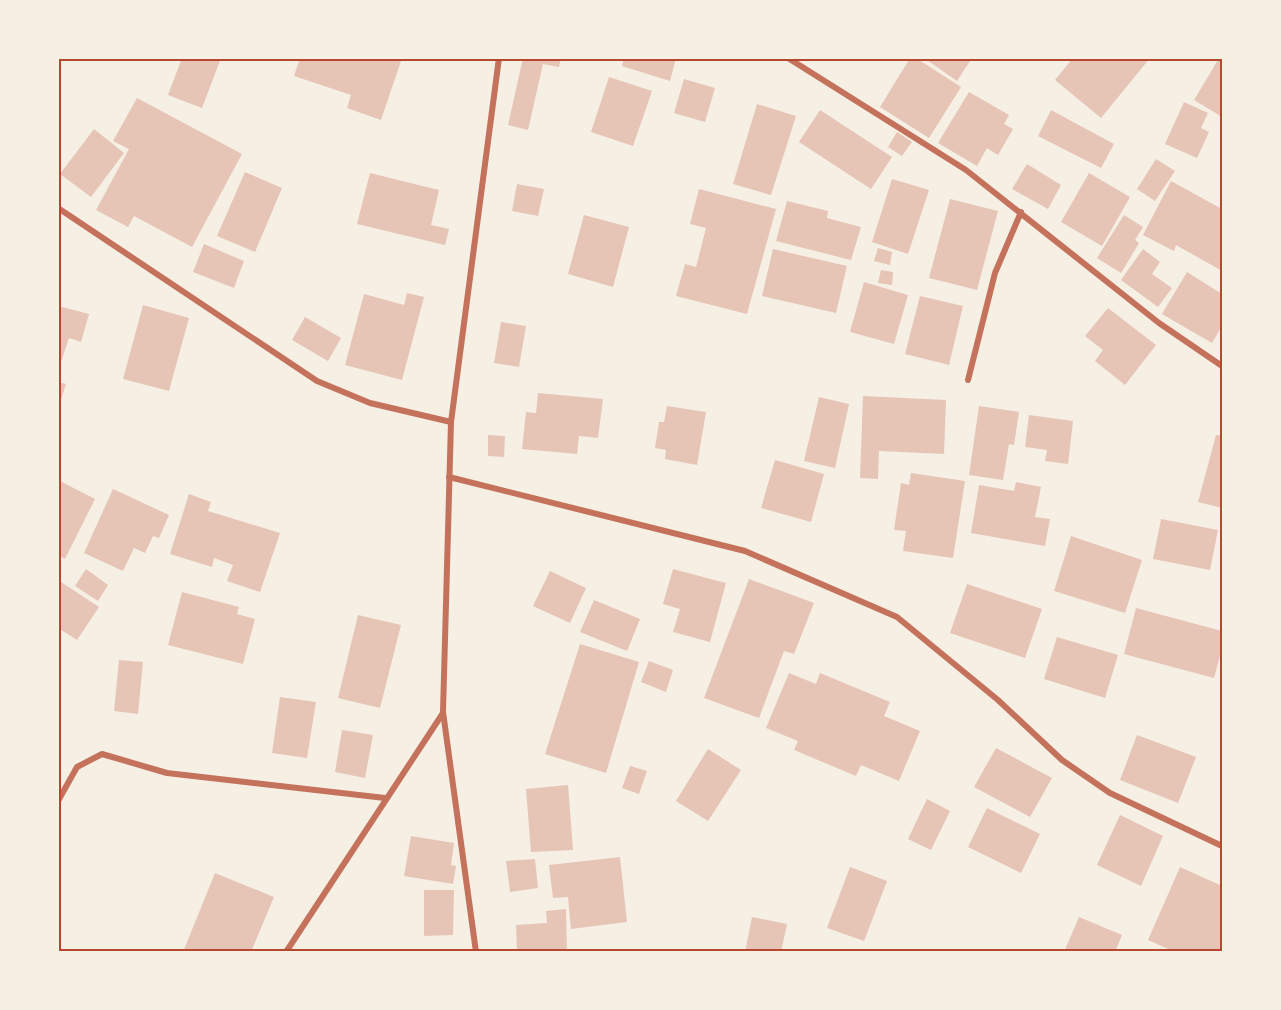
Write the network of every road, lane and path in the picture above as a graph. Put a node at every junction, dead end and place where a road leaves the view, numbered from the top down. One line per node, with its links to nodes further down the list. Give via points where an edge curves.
1 (499, 58): 7 (street)
2 (788, 58): 4 (street, via 966,170)
3 (58, 207): 7 (street, via 317,381 370,403)
4 (1021, 212): 5 (street, via 1159,323); 6 (street, via 995,273)
5 (1222, 366)
6 (968, 380)
7 (451, 422): 8 (street)
8 (449, 477): 9 (street); 12 (street, via 745,551 897,617 998,700 1062,760 1110,793)
9 (443, 712): 10 (street); 14 (street)
10 (385, 798): 11 (street, via 167,773 102,754 77,767); 13 (street)
11 (58, 801)
12 (1222, 846)
13 (286, 951)
14 (476, 951)

